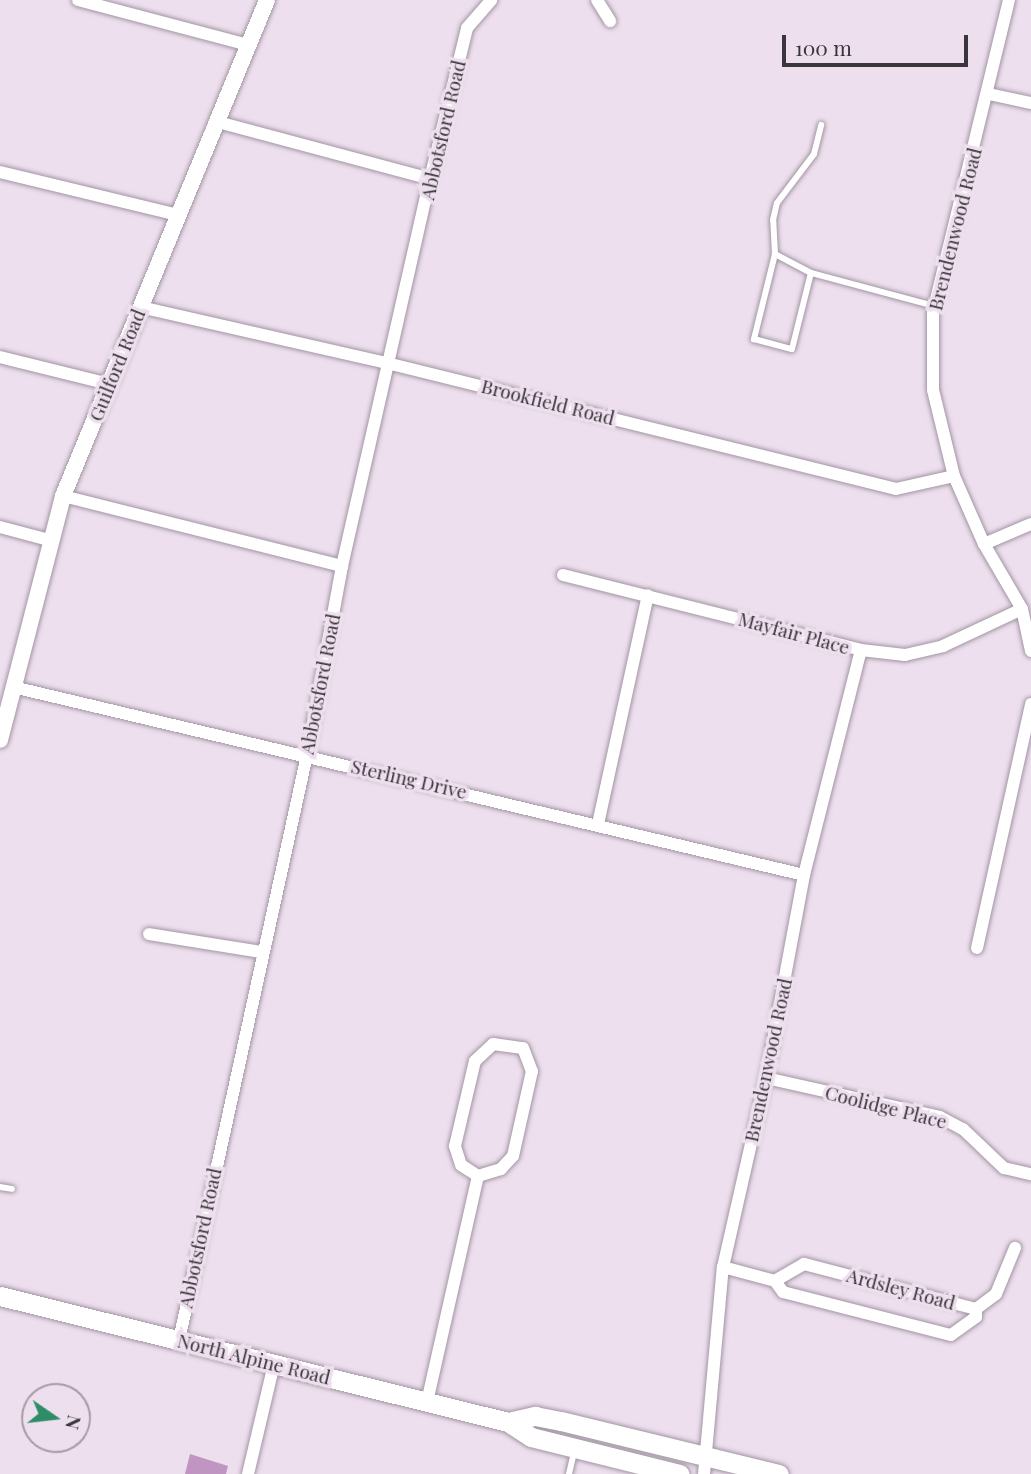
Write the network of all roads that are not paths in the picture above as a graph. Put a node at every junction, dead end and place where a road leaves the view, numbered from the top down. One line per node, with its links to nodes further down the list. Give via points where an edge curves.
1 (78, 0): 7 (street)
2 (267, 0): 7 (street, Guilford Road)
3 (491, 0): 13 (street, Abbotsford Road, via 467,29)
4 (597, 0): 6 (street)
5 (1009, 0): 8 (street, Brendenwood Road)
6 (610, 22)
7 (248, 46): 10 (street, Guilford Road)
8 (989, 94): 9 (street); 17 (street, Brendenwood Road)
9 (1031, 103)
10 (218, 122): 13 (street); 14 (street, Guilford Road)
11 (821, 125): 15 (lane, via 814,154 777,203)
12 (0, 172): 14 (street)
13 (430, 179): 20 (street, Abbotsford Road)
14 (178, 215): 18 (street, Guilford Road)
15 (775, 254): 16 (lane); 16 (lane, via 754,339 792,349)
16 (811, 273): 17 (lane)
17 (934, 306): 22 (street, Brendenwood Road, via 933,390)
18 (140, 307): 20 (street, Brookfield Road); 21 (street, Guilford Road)
19 (0, 358): 21 (street)
20 (391, 364): 22 (street, Brookfield Road, via 896,488); 28 (street, Abbotsford Road)
21 (109, 384): 23 (street, Guilford Road)
22 (954, 476): 27 (street, Brendenwood Road)
23 (63, 496): 26 (street, Guilford Road); 28 (street)
24 (1031, 524): 27 (street)
25 (0, 527): 26 (street)
26 (48, 540): 34 (street, Guilford Road)
27 (984, 544): 31 (street, Brendenwood Road)
28 (342, 566): 38 (street, Abbotsford Road)
29 (563, 575): 30 (street, Mayfair Place)
30 (648, 595): 32 (street, Mayfair Place); 39 (street)
31 (1022, 609): 32 (street, Mayfair Place, via 943,646 905,655); 33 (street, Brendenwood Road)
32 (861, 650): 40 (street, Brendenwood Road)
33 (1031, 651)
34 (13, 687): 37 (street, Guilford Road); 38 (street, Sterling Drive)
35 (1031, 704): 36 (street)
36 (1029, 733): 42 (street)
37 (0, 740)
38 (307, 755): 39 (street, Sterling Drive); 43 (street, Abbotsford Road)
39 (598, 824): 40 (street, Sterling Drive)
40 (804, 875): 44 (street, Brendenwood Road)
41 (149, 934): 43 (street)
42 (977, 948)
43 (262, 952): 54 (street, Abbotsford Road)
44 (766, 1079): 45 (street, Coolidge Place, via 940,1117 962,1129 1004,1168); 50 (street, Brendenwood Road)
45 (1031, 1174)
46 (478, 1176): 46 (street, via 501,1169 513,1156 532,1072 528,1054 515,1044 493,1044 475,1061 455,1146 461,1165); 56 (street)
47 (0, 1187): 48 (lane)
48 (12, 1189)
49 (1015, 1248): 53 (street, via 996,1294)
50 (723, 1267): 51 (street, Ardsley Road); 59 (street, Brendenwood Road)
51 (775, 1281): 53 (street, Ardsley Road, via 804,1264); 53 (street, Ardsley Road, via 783,1292 951,1335 976,1317)
52 (0, 1296): 54 (main road, North Alpine Road)
53 (976, 1309)
54 (179, 1340): 55 (main road, North Alpine Road)
55 (274, 1364): 56 (main road, North Alpine Road); 60 (street)
56 (427, 1402): 57 (main road, North Alpine Road)
57 (508, 1422): 58 (main road, North Alpine Road, via 531,1437); 59 (main road, North Alpine Road, via 535,1416)
58 (575, 1448): 61 (lane); 62 (main road, North Alpine Road)
59 (704, 1465): 63 (main road, North Alpine Road)
60 (248, 1474)
61 (569, 1474)
62 (680, 1474)
63 (779, 1474)

